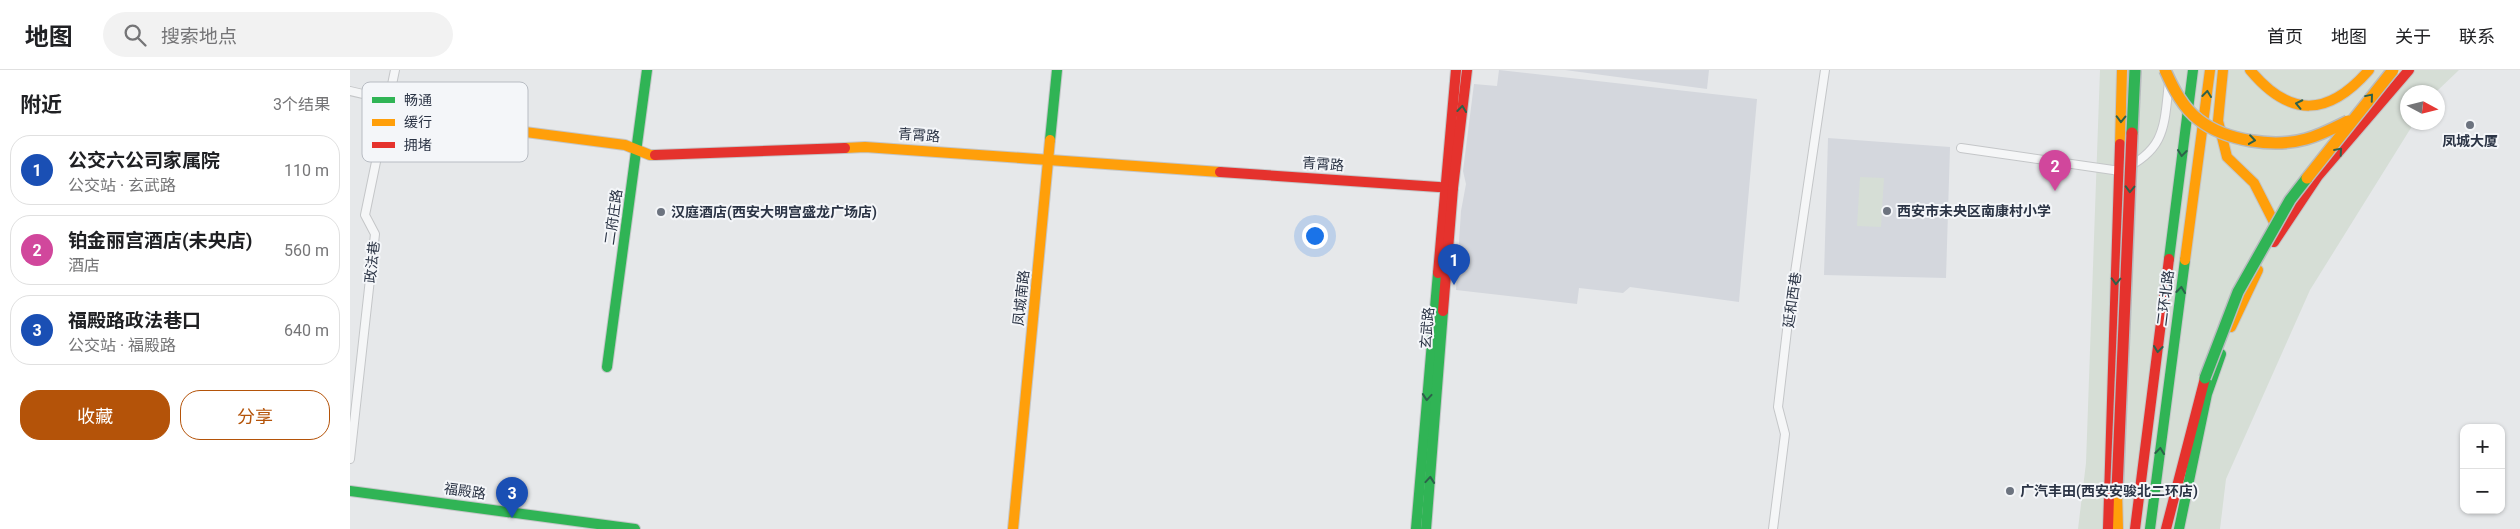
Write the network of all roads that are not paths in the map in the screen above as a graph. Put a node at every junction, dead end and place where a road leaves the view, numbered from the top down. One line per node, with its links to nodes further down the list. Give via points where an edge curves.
1 (647, 70): 20 (main road, 二府庄路)
2 (1057, 70): 21 (main road, 凤城南路)
3 (1456, 70): 24 (main road, 玄武路)
4 (1466, 70): 24 (main road, 玄武路, one-way to 4)
5 (1825, 70): 33 (street, 延和西巷, via 1778,407 1785,434)
6 (2122, 70): 23 (main road, one-way to 23)
7 (2135, 70): 35 (main road, one-way to 35, bridge)
8 (2165, 70): 17 (main road, one-way to 17, bridge, via 2172,89 2200,121 2238,138 2275,144 2299,141)
9 (2170, 70): 23 (street, via 2164,128 2152,151)
10 (2193, 70): 36 (main road, 二环北路, one-way to 36)
11 (2210, 70): 37 (main road, 二环北路, one-way to 11)
12 (2223, 70): 25 (main road, via 2218,121 2227,156 2254,183)
13 (2250, 70): 14 (main road, one-way to 13, via 2357,86 2344,95 2331,103 2312,106 2290,102 2261,86)
14 (2369, 70)
15 (2393, 70): 17 (main road, one-way to 15, bridge)
16 (2409, 70): 25 (main road, one-way to 16, via 2318,176)
17 (2351, 120): 38 (main road, bridge, via 2285,208 2238,292 2205,378)
18 (528, 132): 20 (main road, 青霄路, via 625,145)
19 (1961, 148): 23 (street)
20 (637, 150): 21 (main road, 青霄路, via 650,155 865,147); 26 (main road, 二府庄路)
21 (1050, 159): 24 (main road, 青霄路); 30 (main road, 凤城南路)
22 (376, 162): 27 (street, 政法巷, via 365,215 375,234)
23 (2120, 171): 34 (main road, one-way to 34)
24 (1449, 188): 31 (main road, 玄武路, one-way to 31); 32 (main road, 玄武路, one-way to 24)
25 (2279, 233): 39 (main road, via 2249,288 2207,394)
26 (608, 367)
27 (350, 459)
28 (350, 491): 29 (main road, 福殿路)
29 (635, 529)
30 (1013, 529)
31 (1416, 529)
32 (1426, 529)
33 (1773, 529)
34 (2108, 529)
35 (2118, 529)
36 (2135, 529)
37 (2150, 529)
38 (2166, 529)
39 (2178, 529)

